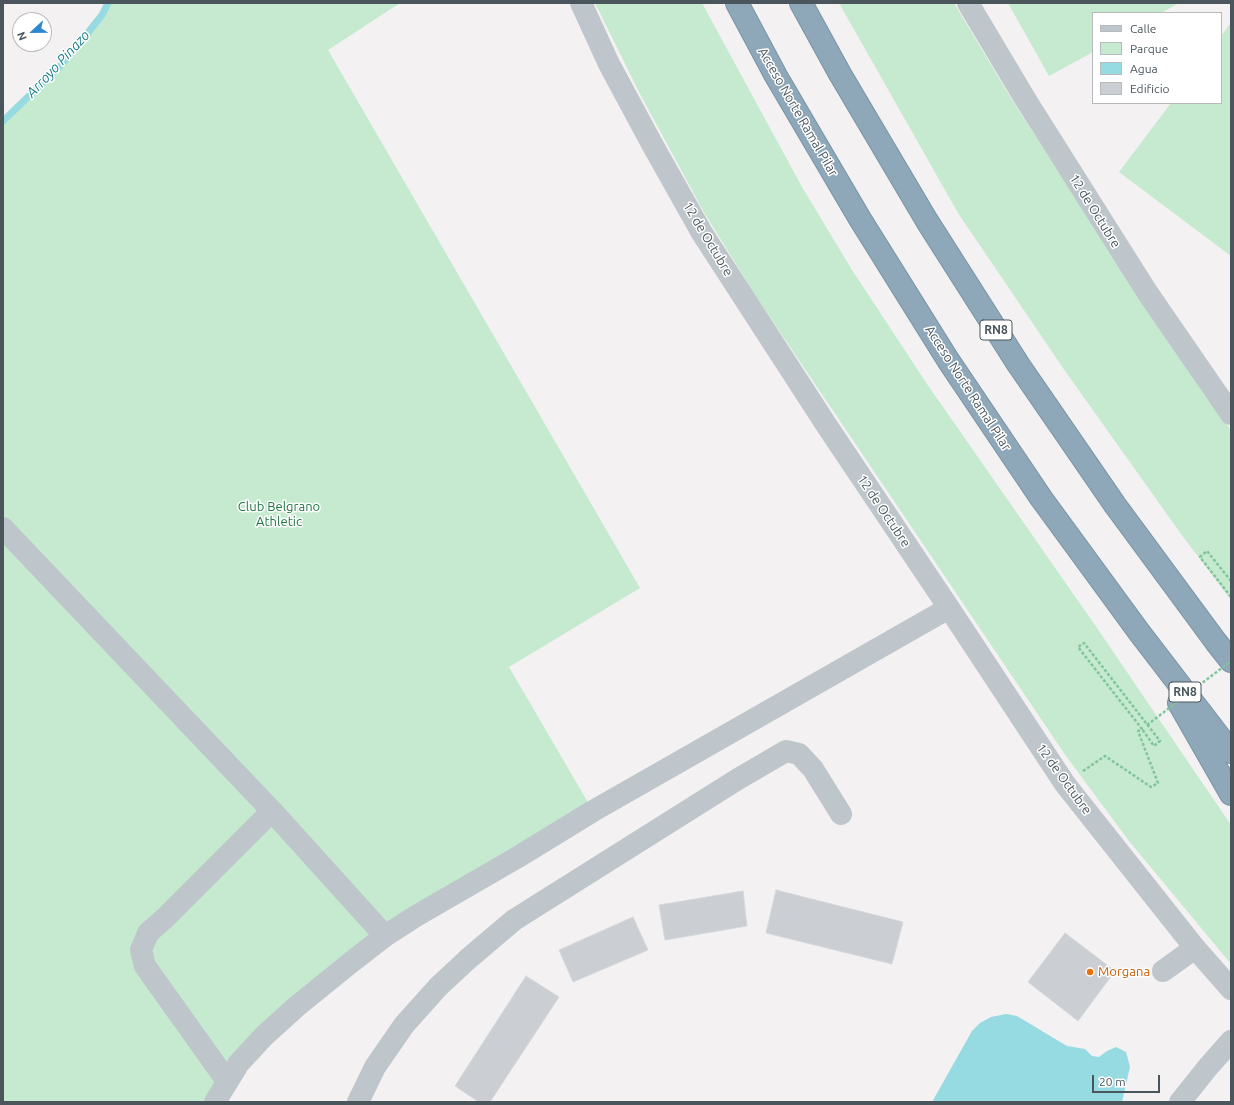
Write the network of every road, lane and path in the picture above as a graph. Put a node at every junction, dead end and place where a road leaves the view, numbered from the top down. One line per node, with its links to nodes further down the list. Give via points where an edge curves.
1 (580, 3): 9 (street, 12 de Octubre, via 609,64 702,233)
2 (737, 3): 10 (highway, Acceso Norte Ramal Pilar / RN8, via 776,76 860,219 948,360 1041,498)
3 (802, 3): 11 (highway, RN8, via 840,74 927,221 1018,364 1115,505)
4 (968, 3): 5 (street, 12 de Octubre, via 1147,292)
5 (1231, 414)
6 (3, 528): 19 (street)
7 (1231, 581): 8 (path, via 1207,551 1200,556)
8 (1231, 597)
9 (949, 608): 17 (street, 12 de Octubre); 21 (street, via 593,811)
10 (1139, 632): 16 (highway, Acceso Norte Ramal Pilar / RN8); 18 (highway)
11 (1216, 642): 12 (highway); 13 (highway, RN8)
12 (1231, 657)
13 (1231, 661): 14 (path, bridge)
14 (1147, 725): 15 (path, via 1160,742 1154,746); 15 (path, via 1084,643 1078,647)
15 (1142, 729): 17 (path, via 1138,731 1158,783 1151,787 1105,756)
16 (1231, 752)
17 (1065, 784): 22 (street, 12 de Octubre)
18 (1231, 794)
19 (272, 811): 21 (street); 26 (street, via 148,933 141,950 145,966)
20 (841, 814): 28 (street, via 812,769 799,754 786,751 738,779 514,920 468,959 438,987 404,1025 375,1067)
21 (386, 936): 26 (street, via 296,1007 264,1036 239,1063)
22 (1195, 948): 23 (street); 24 (street, 12 de Octubre)
23 (1163, 971)
24 (1231, 989)
25 (1231, 1041): 29 (street)
26 (227, 1081): 27 (street)
27 (215, 1102)
28 (358, 1102)
29 (1180, 1102)

